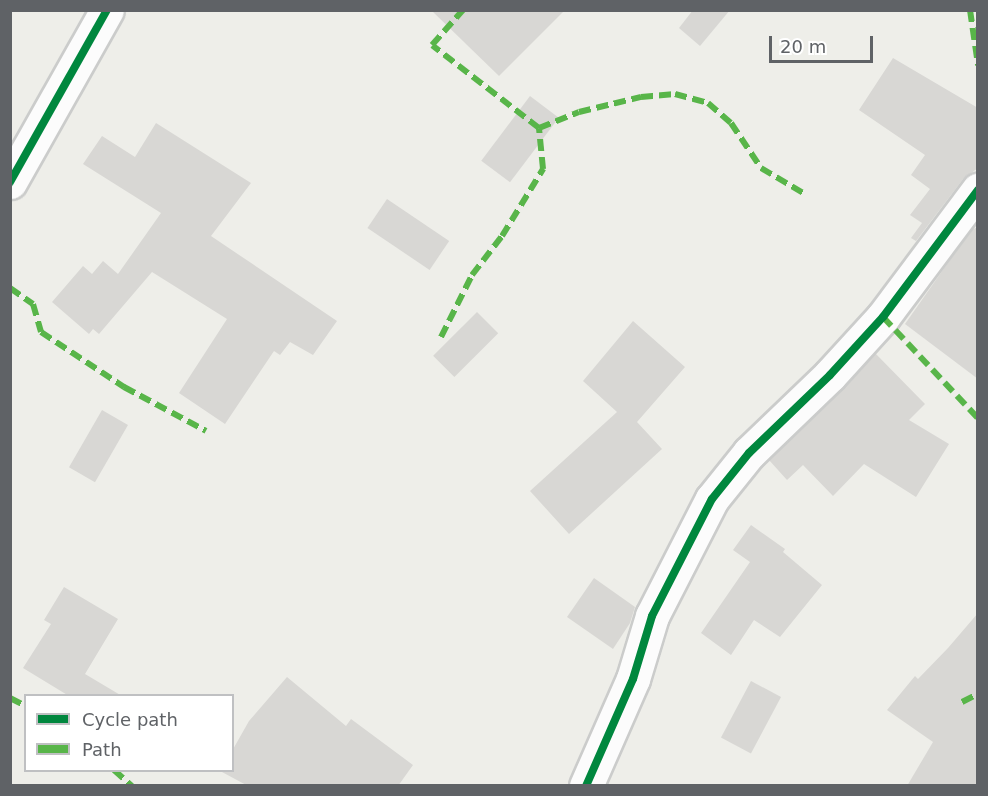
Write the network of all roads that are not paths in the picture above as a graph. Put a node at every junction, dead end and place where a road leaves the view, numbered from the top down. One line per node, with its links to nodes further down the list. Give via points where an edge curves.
1 (107, 10): 2 (street)
2 (10, 182)
3 (978, 190): 4 (street, via 883,317 749,453 712,499 652,616 633,679)
4 (586, 786)

